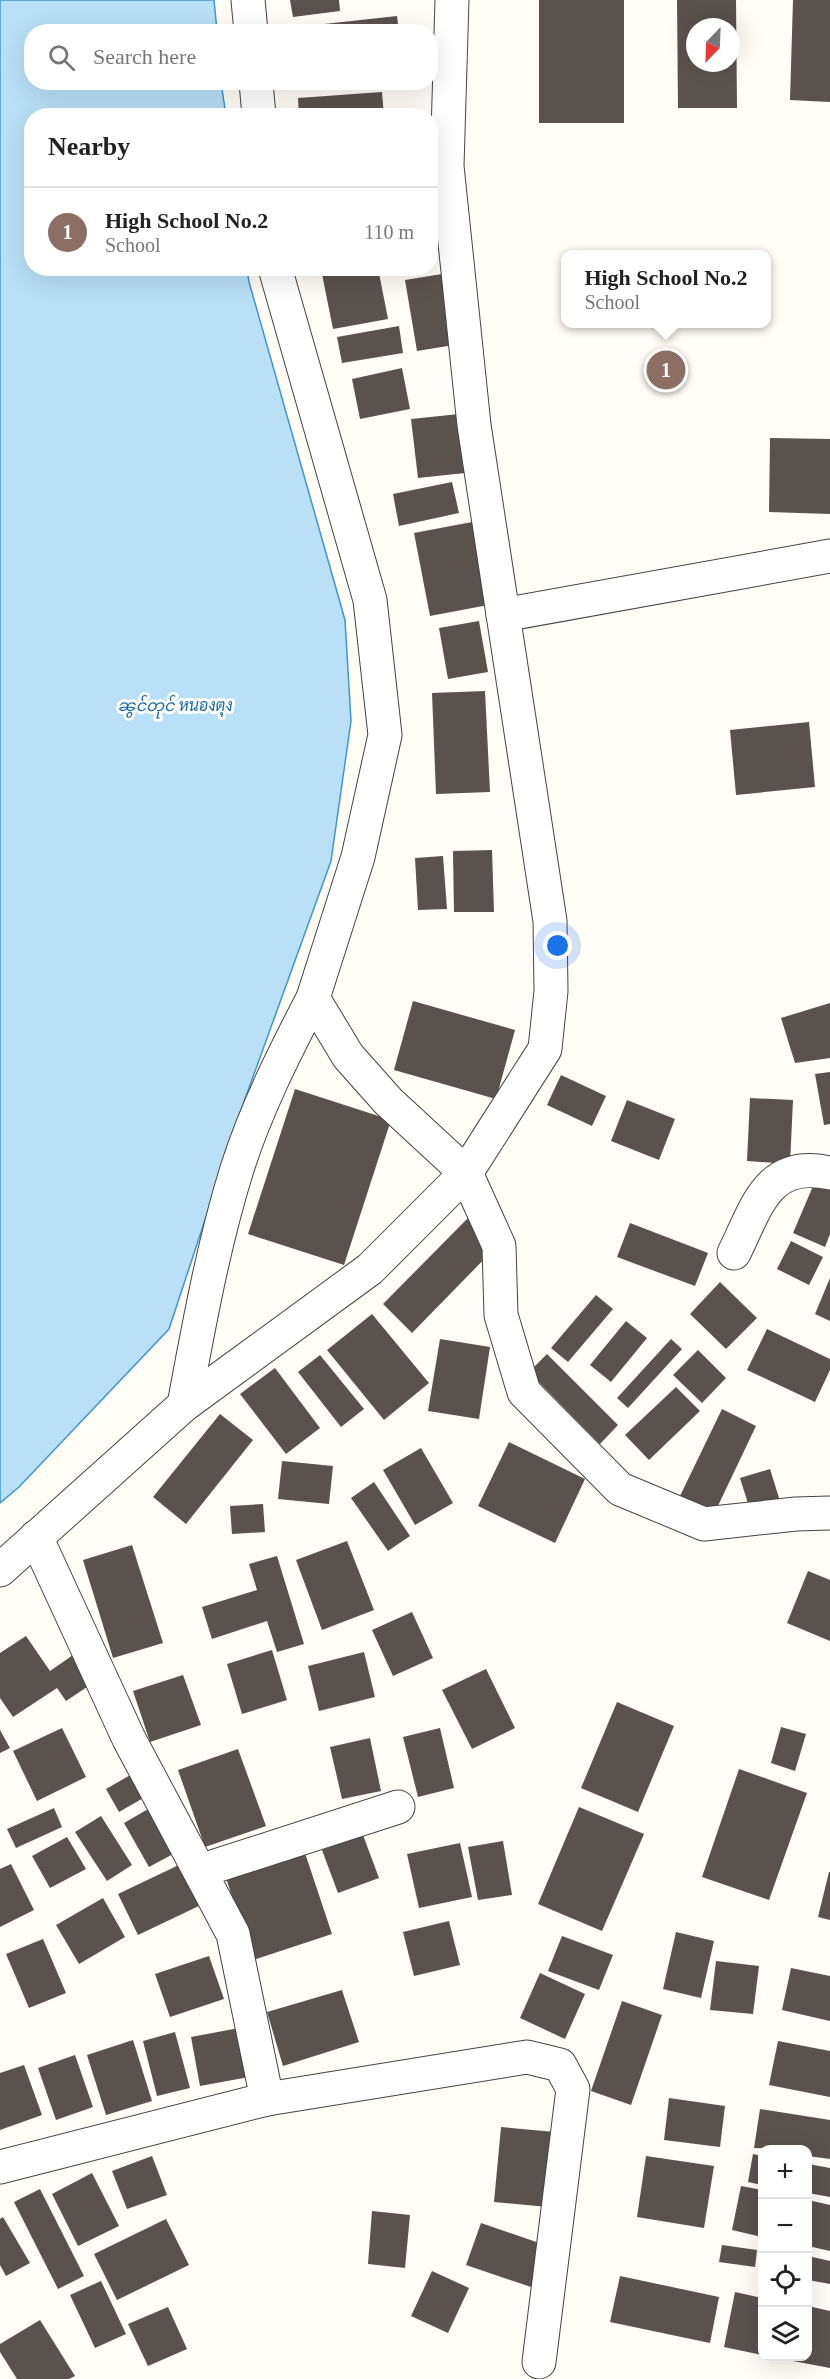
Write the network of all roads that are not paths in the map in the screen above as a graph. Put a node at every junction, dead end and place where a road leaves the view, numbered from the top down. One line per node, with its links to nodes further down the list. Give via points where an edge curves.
1 (248, 0): 3 (street)
2 (452, 0): 8 (street, via 447,166 474,425)
3 (250, 24)
4 (257, 90): 5 (street)
5 (259, 108)
6 (277, 276): 9 (street, via 370,600 385,735 357,857)
7 (830, 556): 8 (street)
8 (503, 615): 10 (street, via 550,921 551,991 545,1049)
9 (313, 998): 10 (street, via 348,1056 387,1101); 13 (street, via 268,1086 237,1168 211,1260)
10 (466, 1173): 13 (street, via 370,1269); 14 (street, via 499,1246 501,1315 524,1392 620,1489 704,1524)
11 (830, 1173): 12 (street, via 811,1169 785,1174 763,1195)
12 (734, 1254)
13 (184, 1405): 15 (street)
14 (830, 1513)
15 (36, 1537): 16 (street); 18 (street, via 129,1739)
16 (0, 1570)
17 (398, 1807): 18 (street)
18 (200, 1871): 19 (street, via 233,1934)
19 (267, 2099): 20 (street); 21 (street, via 527,2057 560,2065 573,2089)
20 (0, 2167)
21 (539, 2362)

